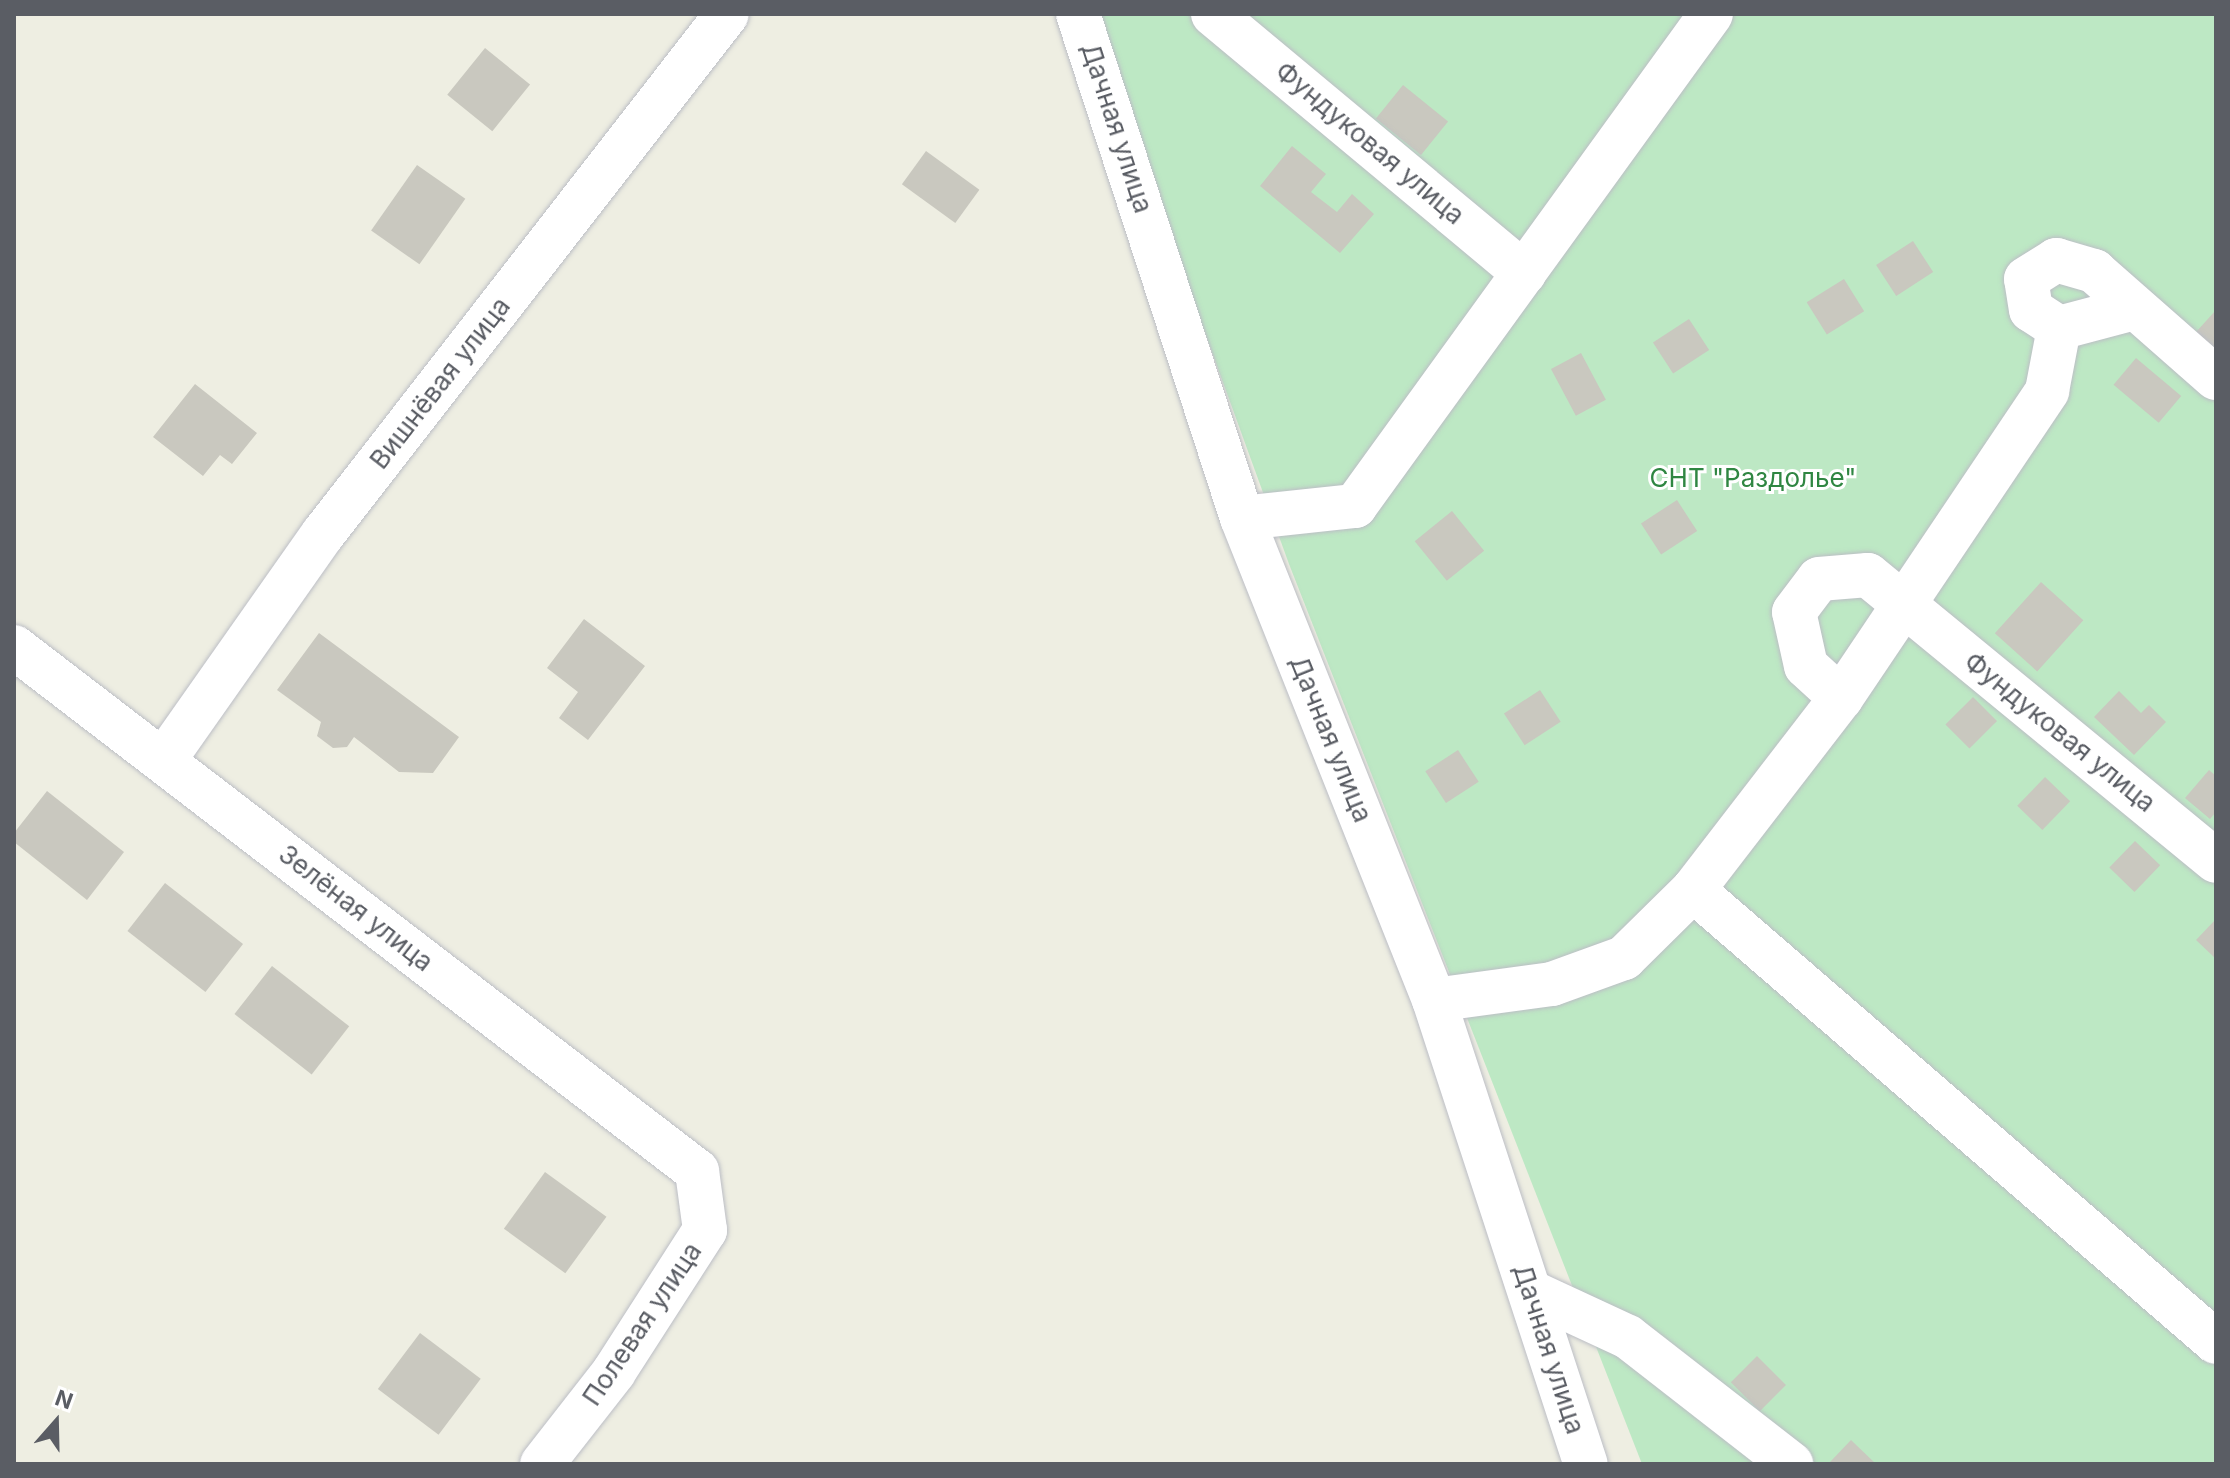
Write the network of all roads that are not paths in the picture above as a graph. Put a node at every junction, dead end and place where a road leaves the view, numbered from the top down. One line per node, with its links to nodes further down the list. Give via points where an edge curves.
1 (727, 14): 13 (street, Вишнёвая улица, via 323,534)
2 (1078, 14): 9 (street, Дачная улица)
3 (1213, 14): 5 (street, Фундуковая улица)
4 (1711, 14): 5 (street)
5 (1524, 273): 9 (street, via 1355,506)
6 (2134, 308): 7 (street); 7 (street, via 2094,271 2056,260 2026,279 2031,310); 8 (street)
7 (2059, 328): 10 (street, via 2047,391)
8 (2216, 378)
9 (1242, 518): 16 (street, Дачная улица)
10 (1903, 605): 12 (street); 12 (street, Фундуковая улица, via 1868,575 1819,579 1794,612 1806,666); 14 (street, Фундуковая улица)
11 (14, 647): 13 (street, Зелёная улица)
12 (1841, 698): 15 (street)
13 (164, 760): 17 (street, Зелёная улица)
14 (2216, 861)
15 (1693, 890): 16 (street, via 1624,958 1552,984); 19 (street)
16 (1434, 1000): 18 (street, Дачная улица)
17 (697, 1171): 20 (street, Полевая улица, via 705,1230 614,1372)
18 (1531, 1292): 21 (street, Дачная улица); 22 (street, via 1628,1337)
19 (2216, 1342)
20 (542, 1464)
21 (1586, 1464)
22 (1791, 1464)

